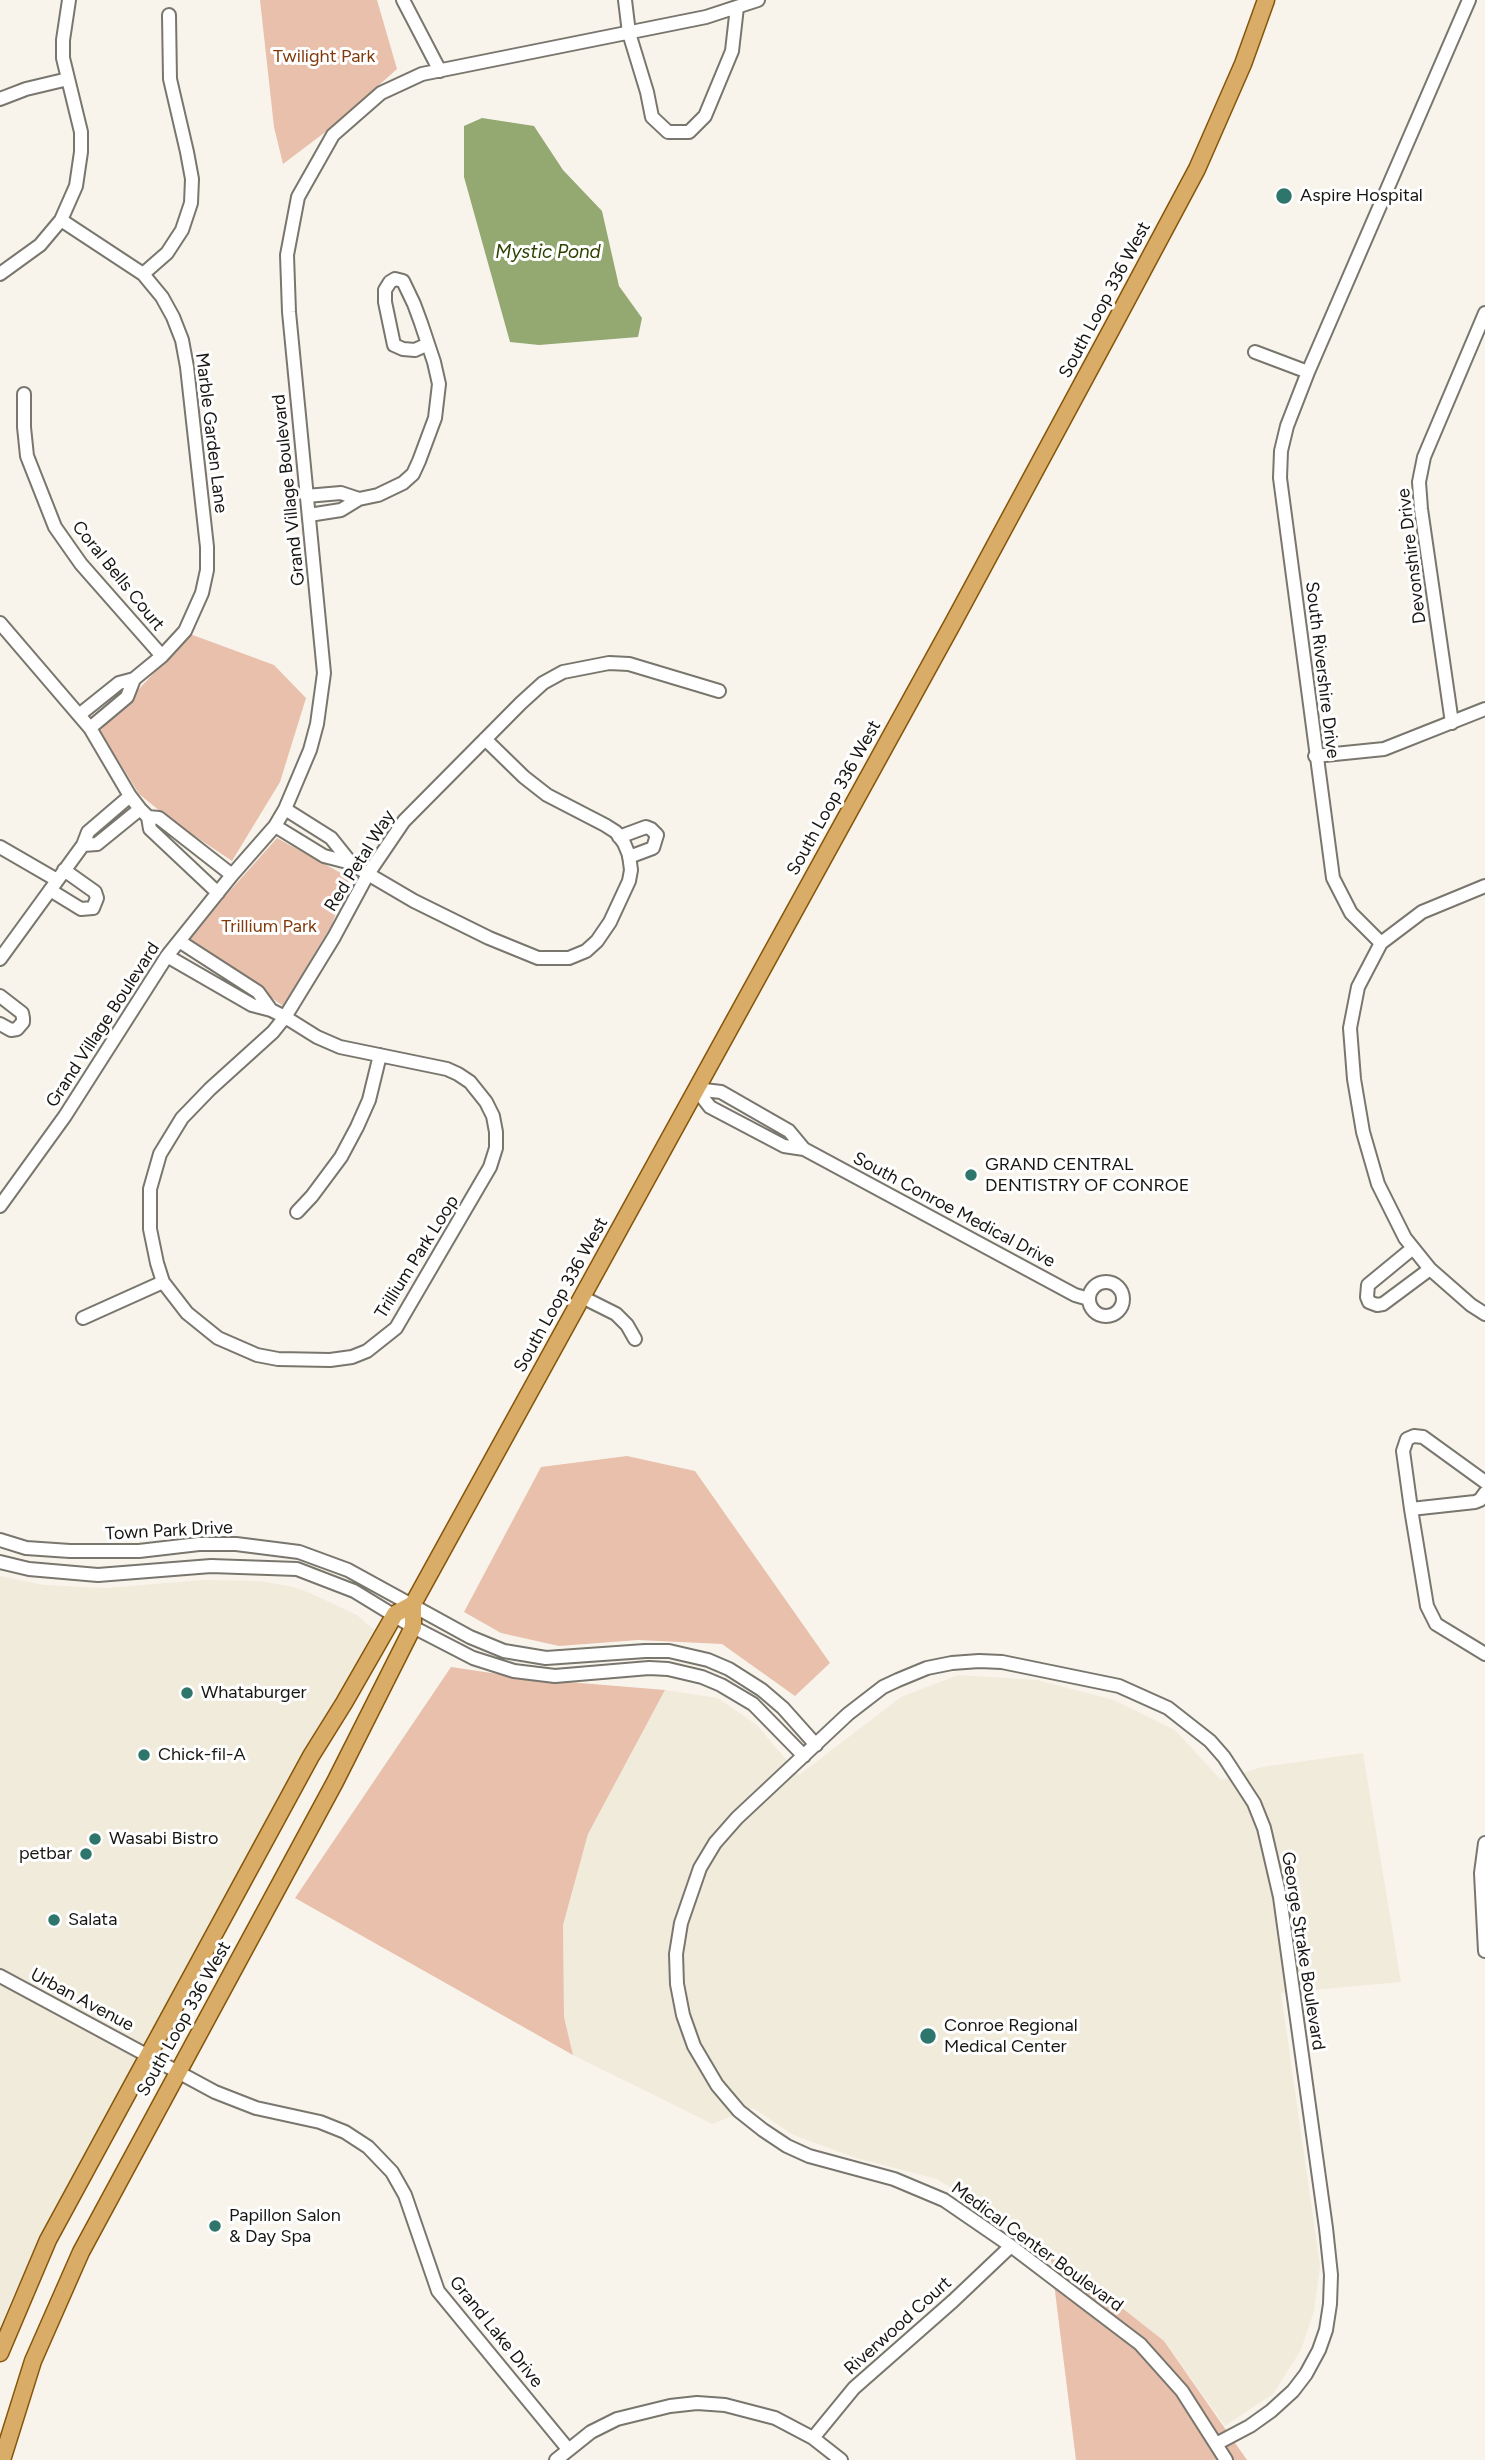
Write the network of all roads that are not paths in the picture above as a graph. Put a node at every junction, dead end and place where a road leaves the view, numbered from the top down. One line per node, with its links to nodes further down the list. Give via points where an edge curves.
1 (69, 0): 11 (street, via 63,40)
2 (403, 0): 10 (street)
3 (625, 0): 9 (street)
4 (758, 0): 7 (street, Grand Village Boulevard)
5 (1266, 0): 57 (main road, South Loop 336 West, via 1193,176)
6 (1469, 0): 19 (street, South Rivershire Drive)
7 (737, 7): 9 (street, Grand Village Boulevard); 9 (street, via 732,51 705,116 689,132 668,132 652,117)
8 (169, 15): 15 (street, via 170,79 192,179 191,203 182,230 167,253)
9 (629, 33): 10 (street, Grand Village Boulevard)
10 (440, 71): 21 (street, Grand Village Boulevard, via 382,93 333,135 298,197 287,255)
11 (68, 79): 12 (street); 13 (street, via 81,152 76,186)
12 (0, 99)
13 (61, 219): 14 (street, via 40,245); 15 (street, Marble Garden Lane)
14 (0, 274)
15 (143, 274): 25 (street, Marble Garden Lane, via 162,296 182,340 207,547 207,570 194,614 186,631)
16 (1485, 313): 30 (street, Devonshire Drive, via 1424,457 1419,482)
17 (428, 344): 17 (street, via 403,281 394,279 385,290 384,302 394,345 415,350); 22 (street, via 439,384 435,418 419,461 402,483)
18 (1255, 352): 19 (street)
19 (1308, 372): 33 (street, South Rivershire Drive, via 1287,426 1280,478)
20 (24, 394): 25 (street, Coral Bells Court, via 27,456 55,527 81,564)
21 (306, 496): 22 (street, via 341,493); 23 (street, Grand Village Boulevard)
22 (359, 499): 23 (street, via 341,510)
23 (309, 515): 35 (street, Grand Village Boulevard, via 324,673 317,724)
24 (0, 623): 29 (street)
25 (162, 656): 26 (street, Marble Garden Lane)
26 (134, 679): 29 (street, Marble Garden Lane, via 119,683); 31 (street, Marble Garden Lane, via 127,697)
27 (719, 691): 32 (street, Red Petal Way, via 629,664 587,665 543,683)
28 (1485, 709): 30 (street)
29 (79, 715): 31 (street)
30 (1452, 723): 33 (street, via 1384,750)
31 (90, 728): 34 (street)
32 (485, 739): 38 (street, via 547,795); 43 (street, Red Petal Way, via 429,792)
33 (1315, 756): 49 (street, South Rivershire Drive, via 1333,878 1351,913)
34 (130, 796): 36 (street); 39 (street, via 88,832)
35 (285, 810): 37 (street, Grand Village Boulevard); 42 (street, via 331,838)
36 (144, 813): 39 (street, via 97,844); 44 (street, via 159,818); 47 (street, via 150,829)
37 (275, 826): 42 (street, via 324,856); 44 (street, Grand Village Boulevard)
38 (619, 837): 41 (street); 41 (street, via 646,827 657,835 653,848)
39 (83, 845): 45 (street)
40 (0, 847): 45 (street)
41 (629, 857): 43 (street, via 629,881 597,942 586,951 555,960 489,938)
42 (351, 863): 43 (street)
43 (368, 874): 54 (street, Red Petal Way)
44 (232, 875): 47 (street, Grand Village Boulevard)
45 (57, 880): 51 (street)
46 (1485, 886): 49 (street, via 1422,912)
47 (218, 893): 48 (street, Grand Village Boulevard)
48 (179, 941): 50 (street, Grand Village Boulevard); 53 (street, Trillium Park Loop, via 258,992)
49 (1381, 943): 60 (street, via 1356,996 1351,1053 1363,1132 1378,1184)
50 (167, 956): 53 (street, Trillium Park Loop, via 252,1005); 58 (street, Grand Village Boulevard, via 65,1116)
51 (0, 959)
52 (0, 996): 55 (street, via 22,1013 23,1022 11,1030)
53 (271, 1010): 54 (street, Trillium Park Loop)
54 (285, 1017): 56 (street, Trillium Park Loop, via 317,1037); 62 (street, Trillium Park Loop, via 182,1118 160,1154 149,1207)
55 (0, 1024)
56 (380, 1055): 59 (street, via 358,1127 341,1157); 62 (street, Trillium Park Loop, via 458,1074 486,1102 496,1132 490,1167 396,1328 368,1351 352,1357 278,1359 257,1355 218,1338 187,1312)
57 (696, 1088): 63 (main road, South Loop 336 West); 64 (street, South Conroe Medical Drive, via 710,1107 784,1146 804,1149)
58 (0, 1206)
59 (297, 1212)
60 (1413, 1248): 61 (street); 61 (street, via 1367,1285 1369,1301 1383,1304)
61 (1430, 1269): 65 (street)
62 (163, 1282): 66 (street)
63 (582, 1297): 67 (street, via 616,1314); 73 (main road, South Loop 336 West)
64 (1089, 1299)
65 (1485, 1314)
66 (83, 1318)
67 (635, 1339)
68 (1485, 1482): 70 (street, via 1423,1437 1414,1436 1407,1439 1403,1451)
69 (1485, 1493): 70 (street, via 1475,1502)
70 (1411, 1509): 76 (street, via 1427,1606 1436,1624)
71 (0, 1540): 73 (street, Town Park Drive, via 81,1552 199,1545 286,1549 339,1566)
72 (0, 1562): 74 (street, via 98,1575 211,1566 297,1569 336,1583)
73 (413, 1604): 74 (main road); 75 (main road, South Loop 336 West); 77 (street, via 491,1646 525,1656)
74 (395, 1614): 75 (street); 84 (main road, South Loop 336 West, via 311,1756)
75 (413, 1627): 78 (street, via 494,1666); 85 (main road, South Loop 336 West, via 335,1783)
76 (1485, 1654)
77 (555, 1658): 78 (street); 79 (street, via 669,1651 708,1660 762,1690)
78 (555, 1676): 80 (street, via 649,1668 702,1677 753,1704)
79 (816, 1745): 80 (street, Medical Center Boulevard); 89 (street, George Strake Boulevard, via 870,1696 898,1679 952,1663 1002,1662 1119,1686 1168,1708 1224,1756 1254,1803 1280,1898 1326,2228 1330,2304 1319,2350 1293,2391 1250,2426)
80 (804, 1756): 86 (street, Medical Center Boulevard, via 715,1843 688,1898 676,1954 677,1984 694,2046 739,2111 787,2146 921,2189 971,2216)
81 (1485, 1843): 82 (street, via 1481,1873)
82 (1485, 1948)
83 (0, 1976): 84 (street, Urban Avenue)
84 (148, 2054): 85 (street, Grand Lake Drive); 87 (main road, South Loop 336 West, via 48,2240)
85 (178, 2071): 90 (street, Grand Lake Drive, via 235,2101 320,2122 369,2147 405,2195 438,2291); 91 (main road, South Loop 336 West, via 60,2297 33,2361)
86 (1011, 2246): 88 (street, Riverwood Court, via 854,2388); 89 (street, Medical Center Boulevard, via 1140,2344 1182,2391)
87 (0, 2353)
88 (813, 2438): 90 (street, via 758,2412 697,2403 617,2419); 93 (street)
89 (1216, 2444): 94 (street, Medical Center Boulevard)
90 (568, 2449): 92 (street)
91 (2, 2460)
92 (555, 2460)
93 (841, 2460)
94 (1226, 2460)

